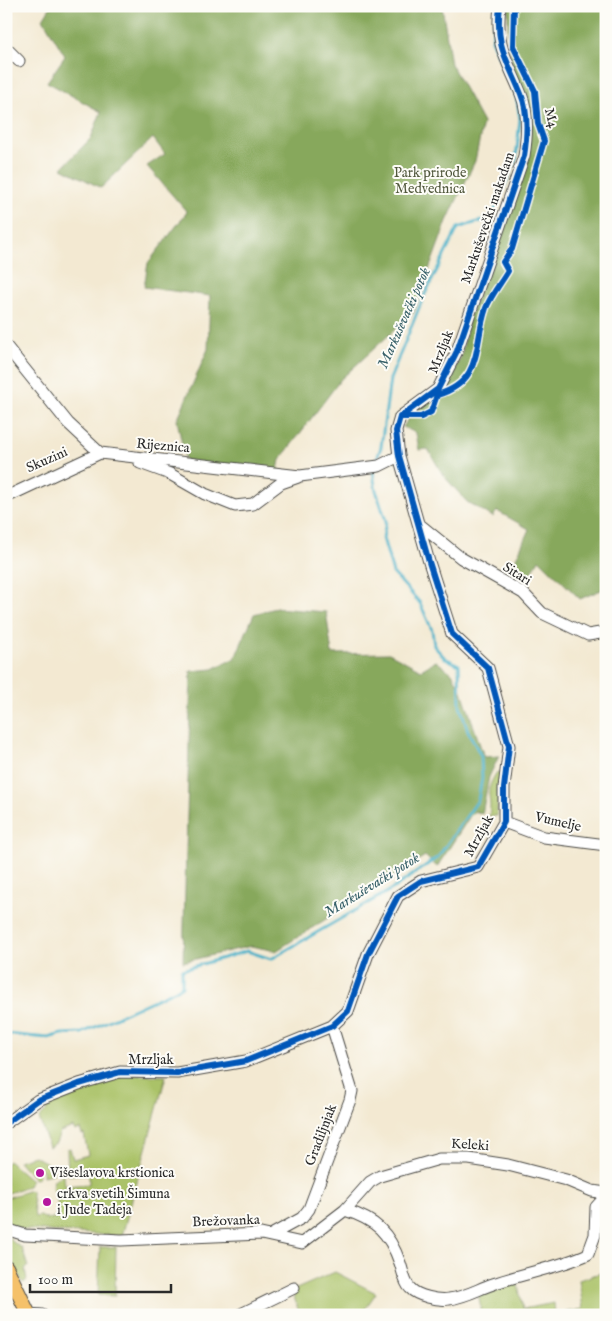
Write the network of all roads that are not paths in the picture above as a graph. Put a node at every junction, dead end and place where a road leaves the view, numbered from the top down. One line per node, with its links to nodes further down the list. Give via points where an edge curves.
1 (500, 6): 4 (street, Markuševečki makadam, via 499,44 522,96 527,135 524,156)
2 (6, 48): 3 (street)
3 (19, 61)
4 (476, 294): 7 (street, Mrzljak, via 457,351 438,389 400,417 396,431)
5 (6, 346): 6 (street, via 68,423)
6 (100, 453): 8 (street, Rijeznica); 10 (street, Skuzini)
7 (399, 456): 9 (street, Rijeznica, via 379,466); 11 (street, Mrzljak)
8 (126, 458): 9 (street, Rijeznica); 9 (street, via 170,474 235,506 253,504 280,483)
9 (300, 476)
10 (6, 497)
11 (419, 524): 12 (street, Sitari, via 461,558 522,593 542,613 588,634); 13 (street, Mrzljak, via 452,634 488,668 509,746)
12 (606, 632)
13 (504, 822): 14 (street, Vumelje, via 544,836); 15 (street, Mrzljak, via 478,867 421,881 398,896 368,954 348,1011)
14 (606, 845)
15 (332, 1026): 16 (street, Mrzljak, via 246,1061 178,1073 120,1072 79,1084 38,1100); 20 (street, Gradiljnjak, via 351,1086 350,1100 309,1209 302,1218)
16 (6, 1123)
17 (606, 1194): 18 (street, Keleki, via 508,1165 439,1159 380,1176 360,1190); 18 (street, via 596,1207 595,1235 588,1254 447,1300 411,1290 386,1235 367,1217)
18 (345, 1210): 20 (street, Brežovanka, via 302,1243)
19 (6, 1229): 20 (street, Brežovanka, via 25,1235 121,1240)
20 (271, 1235)
21 (6, 1267): 23 (main road)
22 (294, 1288): 24 (street)
23 (34, 1314)
24 (239, 1315)

